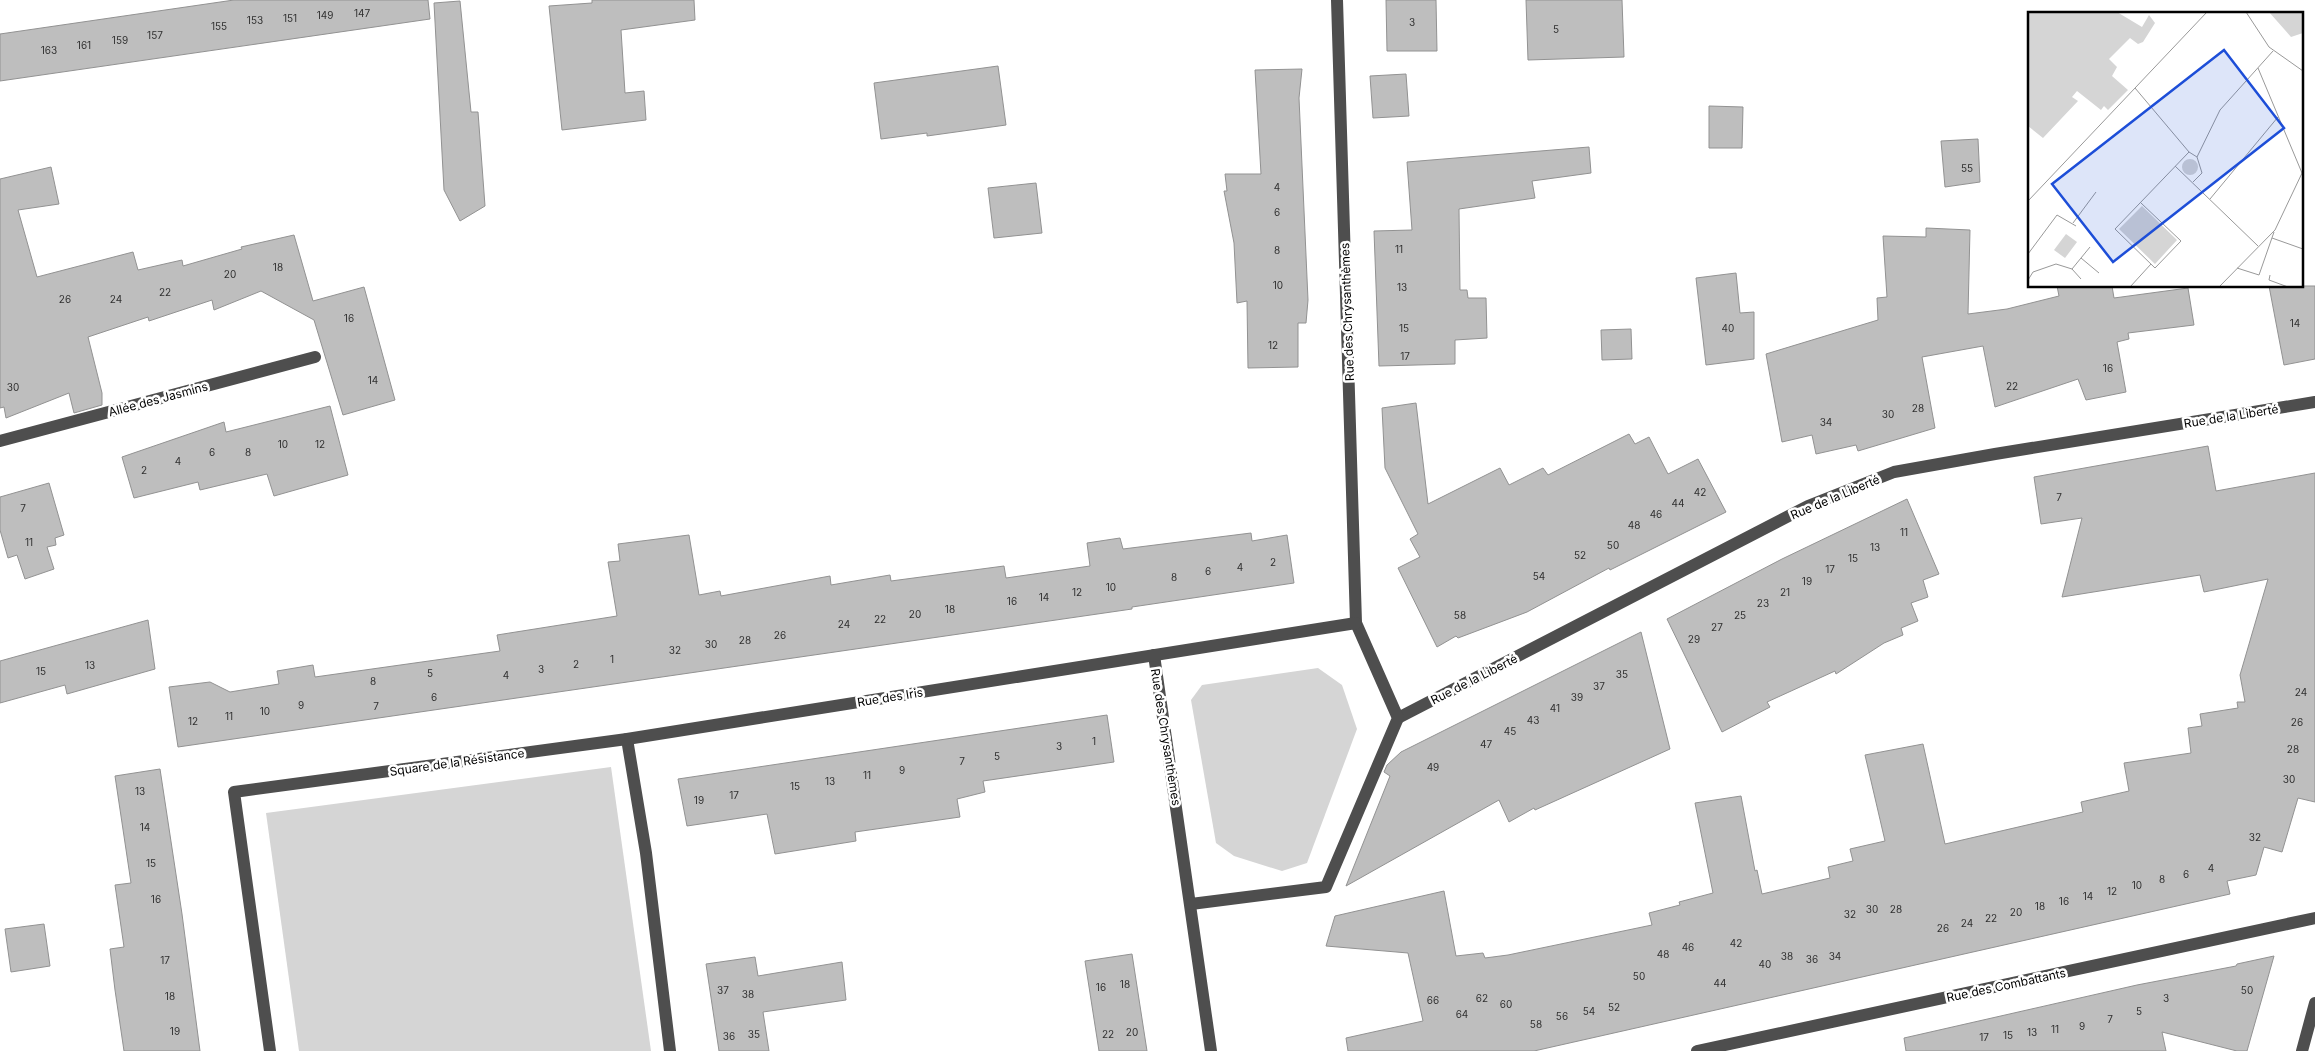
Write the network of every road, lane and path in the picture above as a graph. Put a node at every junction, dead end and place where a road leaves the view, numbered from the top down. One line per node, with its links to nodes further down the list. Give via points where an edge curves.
1 (1337, 0): 5 (street, Rue des Chrysanthèmes)
2 (315, 357): 4 (street, Allée des Jasmins)
3 (2315, 402): 7 (street, Rue de la Liberté, via 1894,472 1808,506)
4 (0, 441)
5 (1356, 623): 6 (street, Rue des Chrysanthèmes); 7 (street, Rue des Chrysanthèmes)
6 (1154, 655): 8 (street, Rue des Iris); 9 (street, Rue des Chrysanthèmes)
7 (1398, 718): 9 (street, via 1326,887)
8 (627, 739): 12 (street, Square de la Résistance, via 234,792); 13 (street, via 646,852)
9 (1191, 904): 14 (street, Rue des Chrysanthèmes)
10 (2315, 918): 15 (street, Rue des Combattants)
11 (2315, 1003): 16 (street)
12 (270, 1051)
13 (670, 1051)
14 (1211, 1051)
15 (1697, 1051)
16 (2302, 1051)

